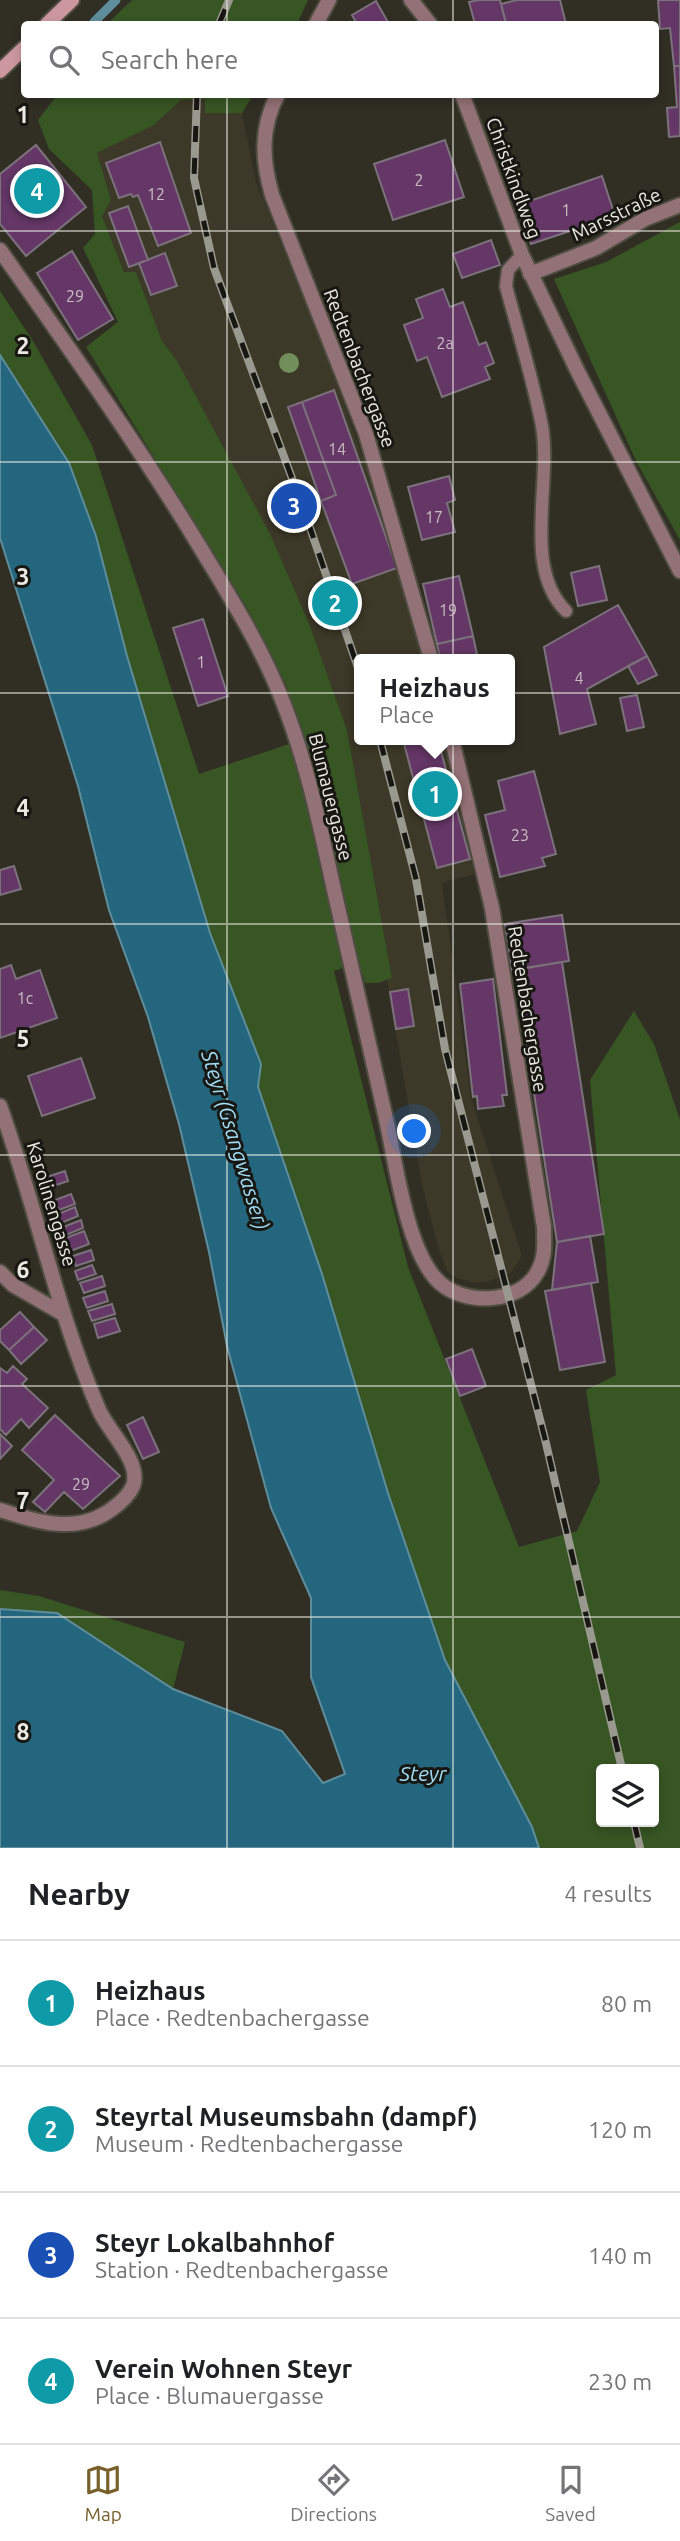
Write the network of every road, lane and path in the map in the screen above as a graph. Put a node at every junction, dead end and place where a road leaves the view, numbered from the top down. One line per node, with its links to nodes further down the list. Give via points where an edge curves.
1 (72, 0): 4 (main road)
2 (329, 0): 5 (street)
3 (411, 0): 6 (street)
4 (50, 21)
5 (318, 21)
6 (428, 21)
7 (20, 52): 8 (main road)
8 (0, 71)
9 (277, 98): 17 (street, Redtenbachergasse, via 265,134 263,163 366,434)
10 (464, 98): 13 (street, Christkindlweg)
11 (680, 205): 14 (street, Marsstraße, via 596,248)
12 (0, 250): 21 (street, Blumauergasse, via 173,503 257,643 282,699 306,764 408,1214 429,1271 444,1288 462,1297 508,1294)
13 (522, 255): 14 (street, Christkindlweg); 16 (lane, via 508,270 506,286 546,453 543,572)
14 (530, 274): 15 (street, Christkindlweg)
15 (680, 571)
16 (566, 611)
17 (430, 654)
18 (453, 745): 21 (street, Redtenbachergasse, via 492,908 544,1227 545,1254)
19 (0, 1106): 22 (street, Karolinengasse)
20 (0, 1272): 22 (street, via 13,1285)
21 (529, 1284)
22 (63, 1314): 23 (street, Karolinengasse, via 100,1412 134,1468 133,1485 121,1503 98,1519 71,1525 39,1523)
23 (0, 1510)

